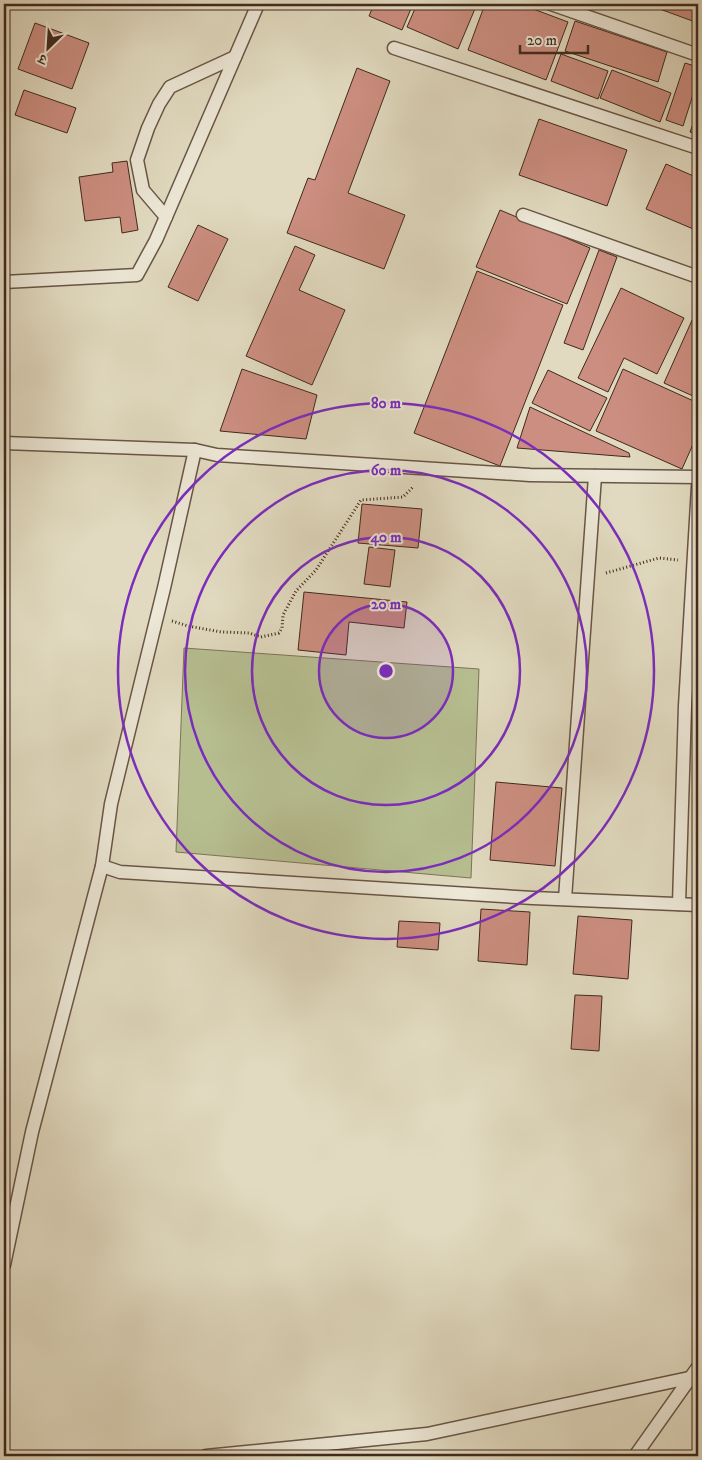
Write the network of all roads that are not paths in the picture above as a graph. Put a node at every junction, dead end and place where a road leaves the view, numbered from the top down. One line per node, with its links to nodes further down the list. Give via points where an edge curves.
1 (258, 4): 5 (lane)
2 (551, 4): 4 (lane)
3 (394, 48): 6 (lane)
4 (698, 55)
5 (235, 57): 8 (lane); 8 (lane, via 170,88 148,128 137,160 143,190)
6 (698, 148)
7 (523, 215): 9 (lane)
8 (166, 217): 10 (lane, via 137,275)
9 (698, 277)
10 (4, 282)
11 (4, 443): 12 (lane)
12 (195, 450): 13 (lane, via 217,455 530,475); 16 (lane, via 111,804)
13 (595, 476): 14 (lane); 17 (lane)
14 (698, 477)
15 (698, 486): 18 (lane, via 685,706)
16 (102, 866): 17 (lane, via 120,872); 20 (lane, via 32,1132)
17 (565, 899): 18 (lane)
18 (679, 904): 19 (lane)
19 (698, 905)
20 (4, 1264)
21 (698, 1367): 22 (lane)
22 (689, 1378): 23 (lane, via 427,1434); 24 (lane)
23 (206, 1456)
24 (635, 1456)

